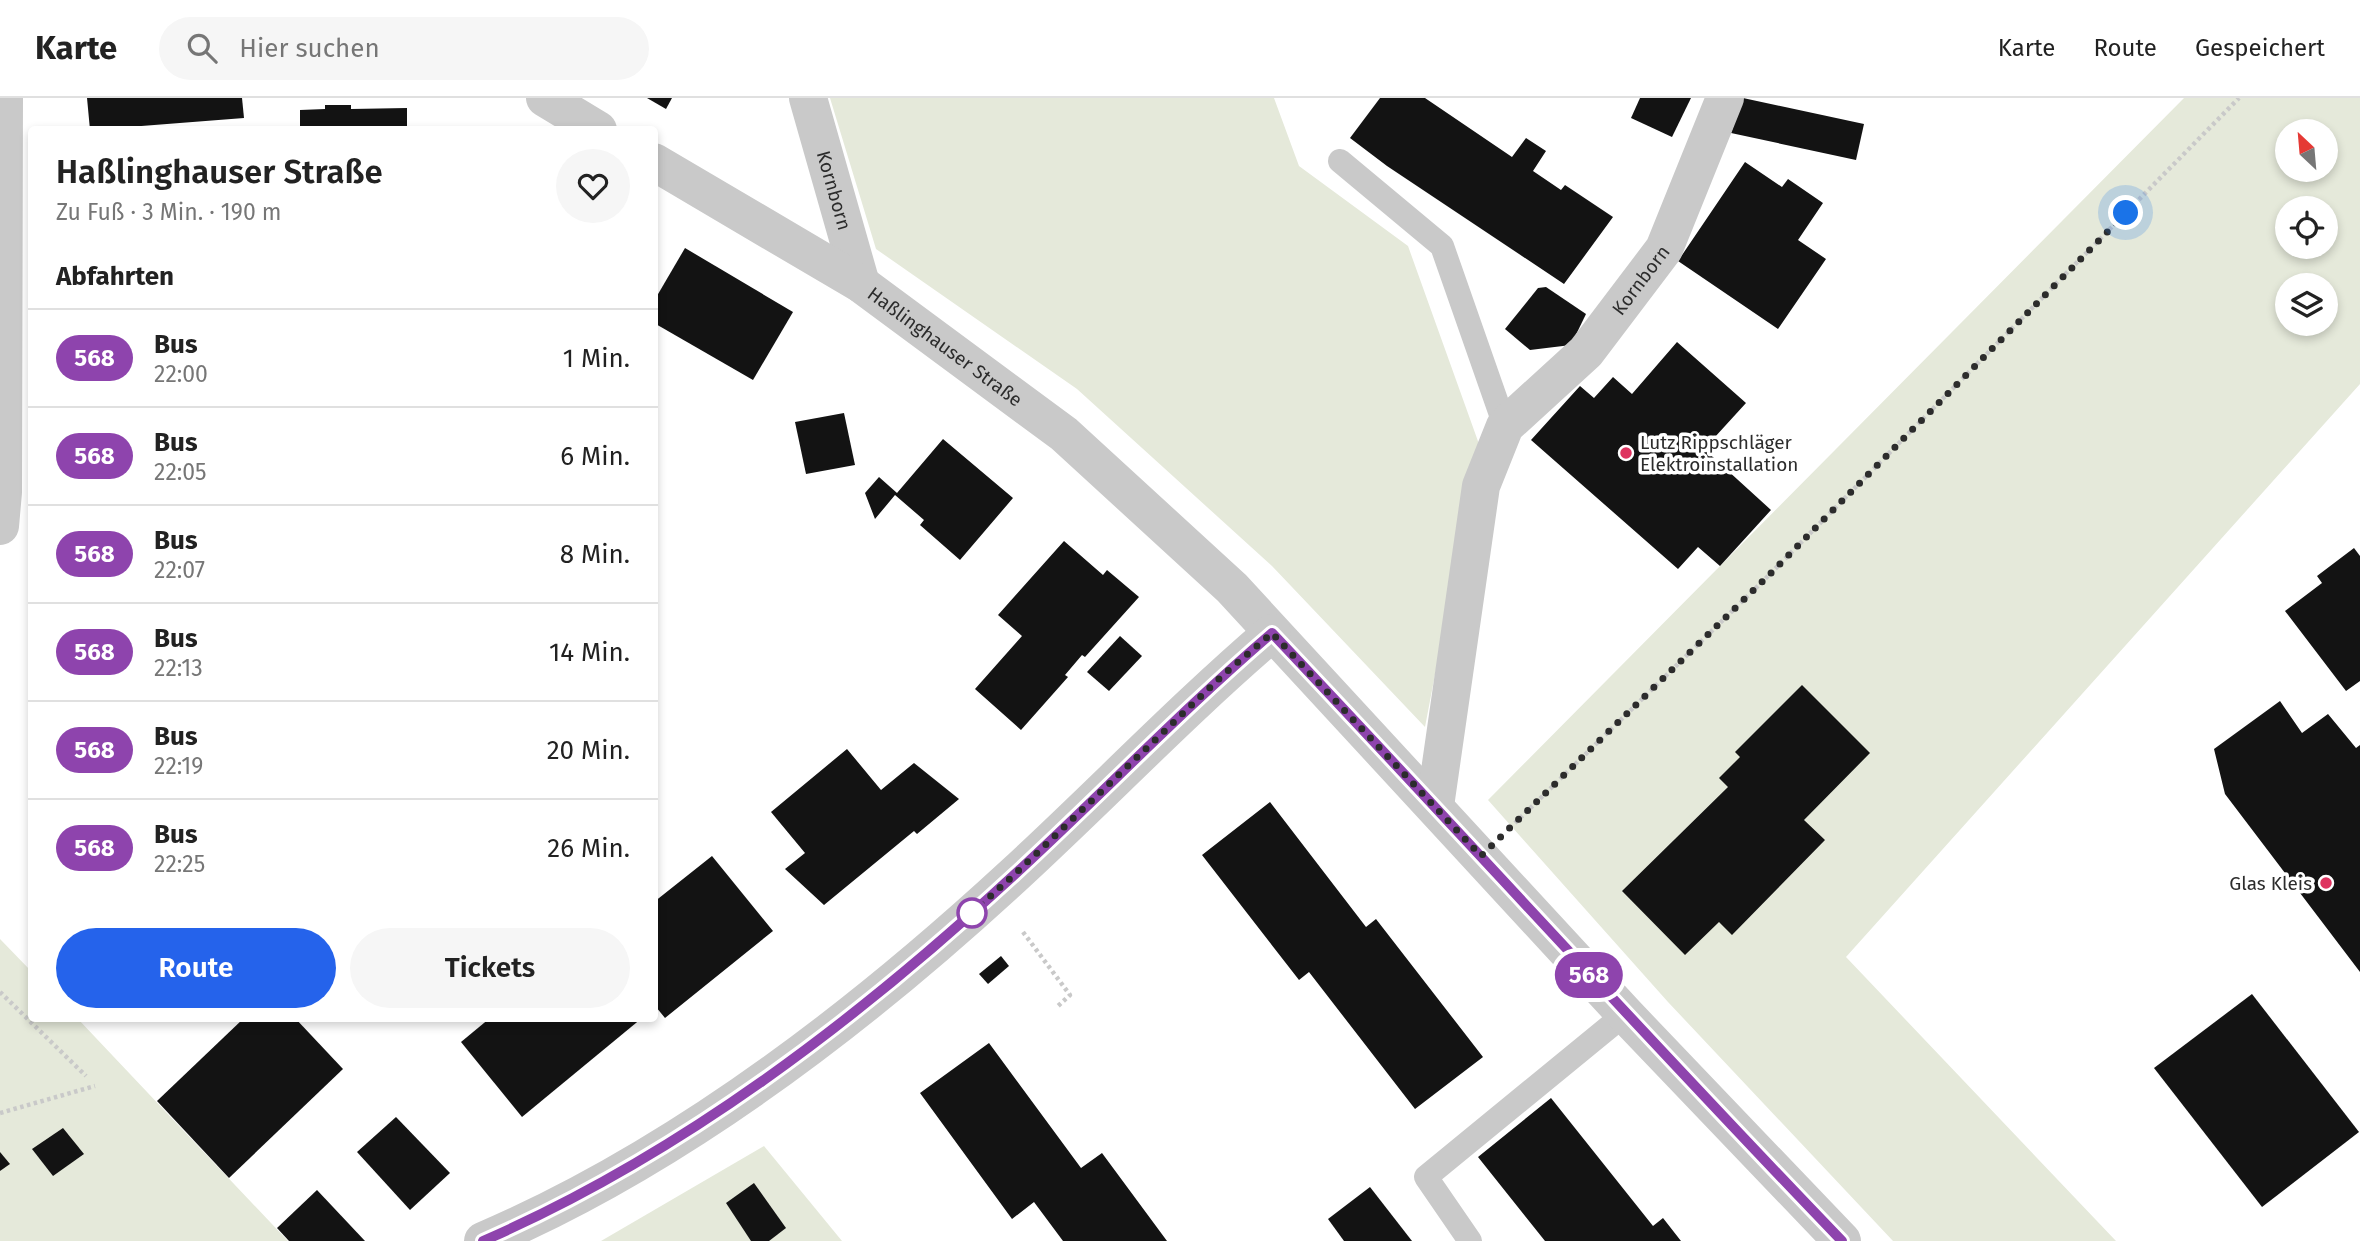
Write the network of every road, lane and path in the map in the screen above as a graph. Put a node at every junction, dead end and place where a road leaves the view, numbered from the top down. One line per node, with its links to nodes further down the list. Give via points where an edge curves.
1 (4, 98): 11 (street)
2 (545, 98): 6 (street)
3 (808, 98): 9 (street, Kornborn)
4 (1725, 98): 10 (street, Kornborn, via 1664,249 1586,352)
5 (2239, 98): 14 (path, via 1767,577)
6 (591, 126)
7 (1340, 162): 10 (lane, via 1442,246)
8 (658, 164): 9 (street, Haßlinghauser Straße)
9 (861, 284): 12 (street, Haßlinghauser Straße, via 1064,434 1232,588)
10 (1505, 426): 13 (street, Kornborn, via 1481,486)
11 (0, 527)
12 (1272, 633): 13 (street, Haßlinghauser Straße); 24 (street, via 977,909 839,1026 660,1150 524,1224)
13 (1435, 806): 14 (street, Haßlinghauser Straße)
14 (1481, 856): 18 (street, Haßlinghauser Straße)
15 (1022, 932): 17 (path, via 1070,995)
16 (0, 992): 19 (path)
17 (1058, 1006)
18 (1625, 1014): 25 (lane, via 1426,1177); 26 (street, Haßlinghauser Straße)
19 (28, 1019)
20 (31, 1022): 21 (path)
21 (86, 1076)
22 (95, 1086): 23 (path)
23 (0, 1113)
24 (483, 1241)
25 (1470, 1241)
26 (1842, 1241)

